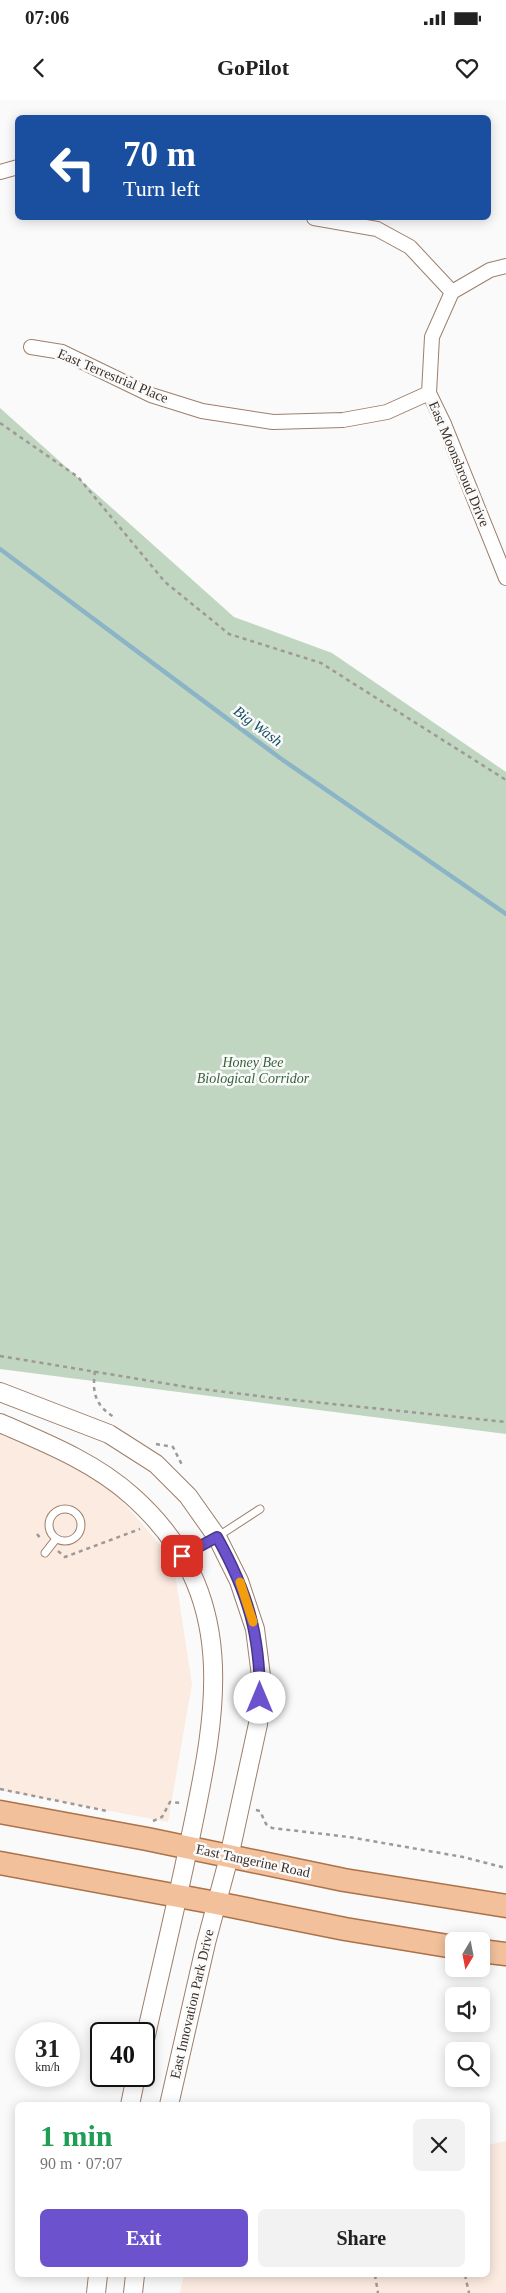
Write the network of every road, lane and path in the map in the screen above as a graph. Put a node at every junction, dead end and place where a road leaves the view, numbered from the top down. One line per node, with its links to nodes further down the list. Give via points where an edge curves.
1 (15, 168): 2 (street)
2 (0, 172)
3 (325, 220): 5 (street, via 377,229 410,247)
4 (506, 266): 5 (street, via 490,270)
5 (452, 292): 7 (street, East Moonshroud Drive, via 432,337)
6 (31, 347): 7 (street, East Terrestrial Place, via 62,352 151,395 202,411 273,422 343,420 387,412)
7 (429, 393): 9 (street, East Moonshroud Drive)
8 (0, 423): 10 (path, via 78,478 165,582 229,634 320,663)
9 (506, 578)
10 (506, 780)
11 (0, 1356): 13 (path, via 212,1390)
12 (0, 1392): 18 (street, East Innovation Park Drive, via 84,1422 134,1449 156,1464 188,1496)
13 (506, 1422)
14 (0, 1423): 16 (street, via 99,1471 131,1495)
15 (260, 1509): 18 (lane)
16 (158, 1523): 20 (path, via 65,1557); 22 (street)
17 (37, 1534): 20 (path)
18 (217, 1537): 22 (lane); 25 (street, East Innovation Park Drive, via 248,1604 259,1652 258,1724)
19 (56, 1538): 19 (lane, via 62,1542 76,1538 82,1525 75,1512 61,1510 50,1519 51,1533); 20 (lane)
20 (50, 1546): 21 (lane)
21 (45, 1553)
22 (182, 1556): 24 (street, via 204,1607 214,1657 212,1715)
23 (0, 1789): 27 (path)
24 (197, 1805): 28 (path, via 170,1802 162,1817); 29 (street)
25 (240, 1809): 30 (street, East Innovation Park Drive); 32 (path, via 260,1811 266,1824 272,1828 319,1832 463,1857)
26 (0, 1812): 29 (main road, East Tangerine Road)
27 (112, 1812)
28 (150, 1821)
29 (188, 1848): 30 (main road, East Tangerine Road); 33 (street)
30 (229, 1857): 34 (street, East Innovation Park Drive); 35 (main road, East Tangerine Road, via 344,1880)
31 (0, 1863): 33 (main road)
32 (506, 1868)
33 (178, 1896): 34 (main road); 39 (street)
34 (216, 1902): 36 (main road); 42 (street, East Innovation Park Drive)
35 (506, 1906)
36 (445, 1946)
37 (490, 1952): 38 (main road)
38 (506, 1954)
39 (149, 2022)
40 (134, 2087): 41 (street)
41 (131, 2102)
42 (169, 2102)
43 (98, 2277): 47 (street)
44 (135, 2277): 48 (street)
45 (375, 2277): 49 (path)
46 (465, 2277): 50 (path)
47 (96, 2293)
48 (133, 2293)
49 (378, 2293)
50 (469, 2293)

